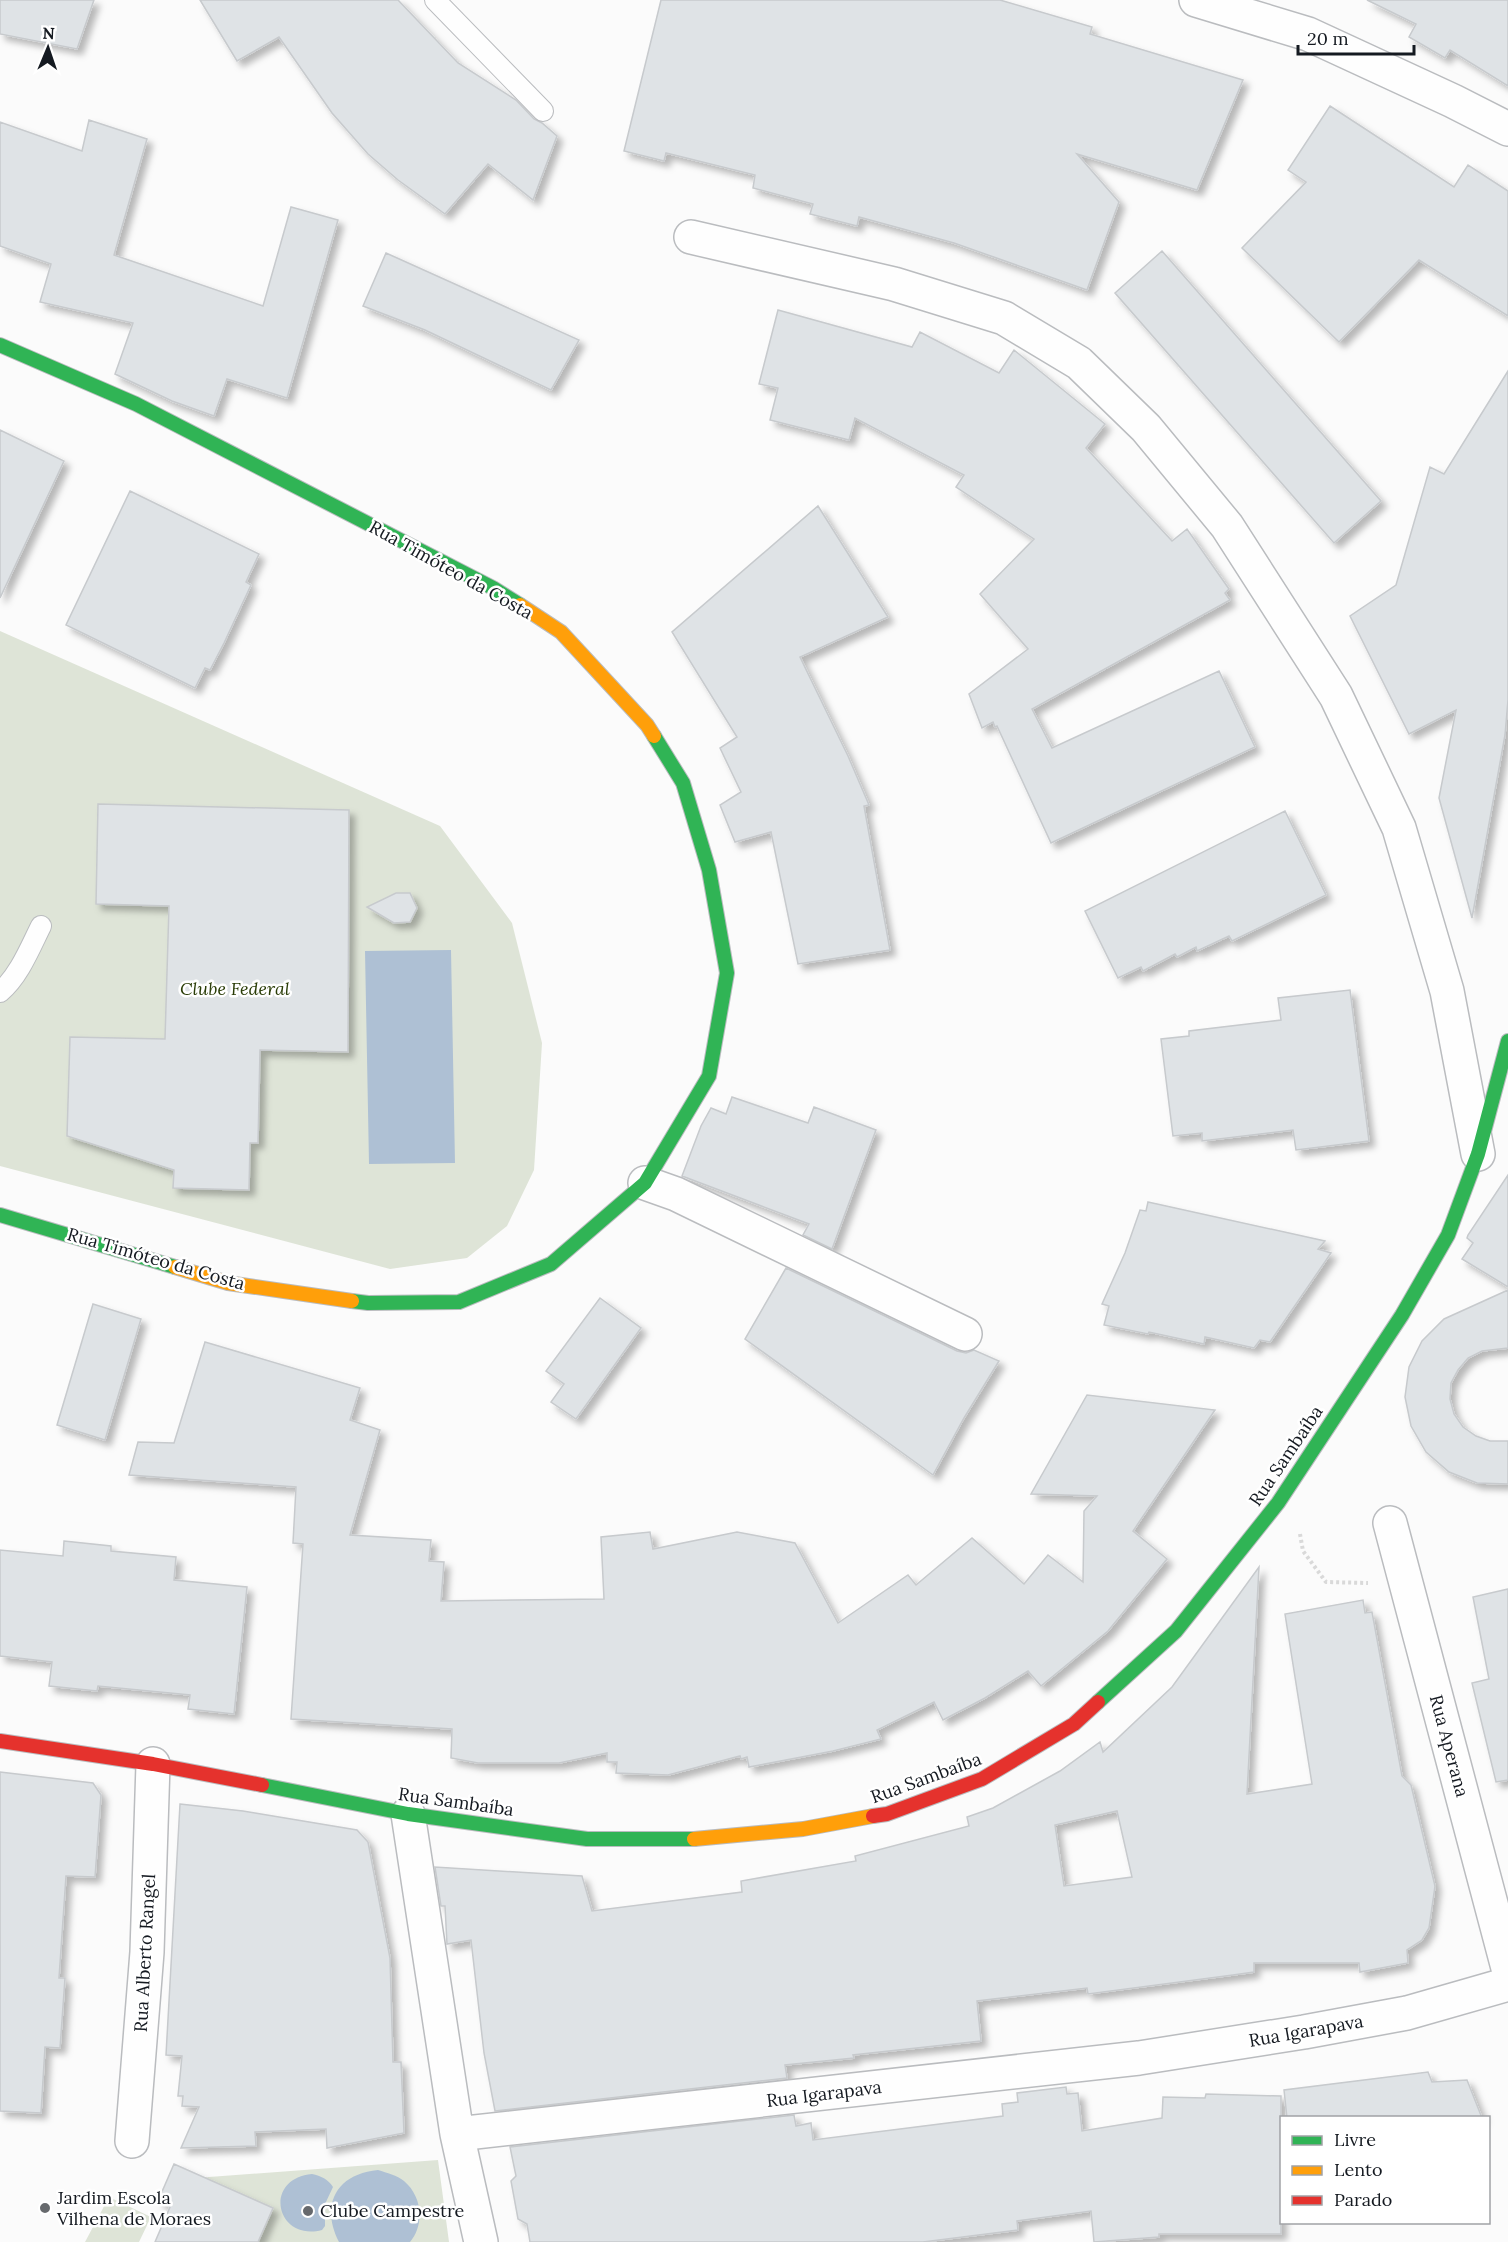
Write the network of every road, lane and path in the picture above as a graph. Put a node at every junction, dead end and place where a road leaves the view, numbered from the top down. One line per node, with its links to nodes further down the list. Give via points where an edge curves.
1 (435, 0): 3 (lane)
2 (1196, 0): 4 (street, via 1308,34)
3 (543, 111)
4 (1508, 129)
5 (691, 237): 10 (street, via 894,284 1004,318 1079,363 1146,428 1227,526 1330,686 1399,828 1447,992)
6 (0, 345): 11 (street, Rua Timóteo da Costa, via 136,404 493,588 561,632 647,725 683,783 709,870 727,973 709,1076)
7 (41, 926): 8 (lane, via 8,986)
8 (0, 992)
9 (1508, 1041): 10 (street, Rua Sambaíba)
10 (1478, 1154): 19 (street, Rua Sambaíba, via 1448,1235 1402,1316 1278,1503 1176,1630 1074,1724 982,1779 887,1814 803,1829 692,1839 587,1839)
11 (645, 1183): 12 (street, Rua Timóteo da Costa, via 551,1264 459,1302 368,1303 228,1283); 13 (street, via 676,1194)
12 (0, 1215)
13 (965, 1334)
14 (1390, 1524): 16 (street, Rua Aperana)
15 (1298, 1527): 16 (path, via 1303,1551 1326,1582)
16 (1406, 1584): 20 (street, Rua Aperana)
17 (0, 1741): 18 (street, Rua Sambaíba)
18 (153, 1764): 19 (street, Rua Sambaíba); 23 (street, Rua Alberto Rangel, via 147,1952)
19 (408, 1814): 22 (street)
20 (1508, 1968)
21 (1508, 1984): 22 (street, Rua Igarapava, via 1407,2013 1139,2058)
22 (456, 2134): 24 (street)
23 (132, 2141)
24 (481, 2242)

